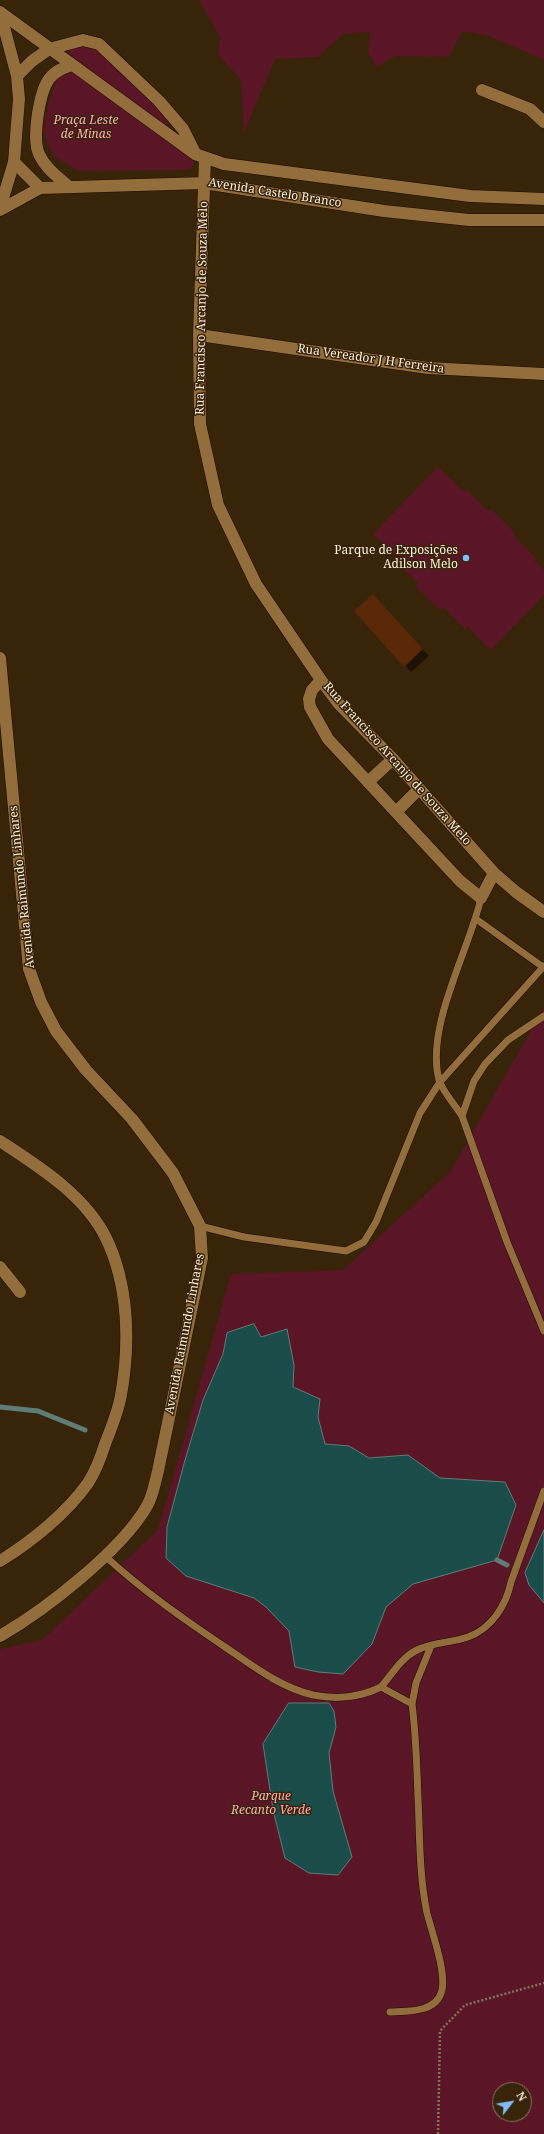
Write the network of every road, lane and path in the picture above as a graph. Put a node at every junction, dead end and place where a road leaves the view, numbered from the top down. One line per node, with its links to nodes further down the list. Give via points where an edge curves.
1 (2, 0): 2 (street)
2 (0, 12): 3 (street); 5 (street)
3 (49, 50): 4 (street); 5 (street, via 32,61); 8 (street, via 83,40 99,44 159,101 183,129)
4 (72, 65): 8 (street); 11 (street, via 59,69 49,79 41,96 36,138 38,153 45,165)
5 (17, 76): 9 (street, via 19,99)
6 (482, 90): 7 (street, via 530,109)
7 (544, 122)
8 (200, 156): 10 (street, Avenida Castelo Branco); 13 (street, Avenida Castelo Branco, via 224,164 380,185 470,196)
9 (14, 162): 12 (street); 14 (street)
10 (204, 183): 11 (street); 15 (street, Avenida Castelo Branco, via 384,211 469,220); 16 (street, Rua Francisco Arcanjo de Souza Melo)
11 (68, 186): 12 (street)
12 (40, 188): 14 (street)
13 (544, 199)
14 (0, 209)
15 (544, 220)
16 (199, 335): 17 (street, Rua Vereador J H Ferreira, via 428,368); 19 (street, Rua Francisco Arcanjo de Souza Melo, via 200,424 218,505 256,584)
17 (544, 374)
18 (0, 658): 20 (street, Avenida Raimundo Linhares)
19 (321, 680): 21 (street, Rua Francisco Arcanjo de Souza Melo, via 338,702); 22 (street, via 312,690 310,707 328,739)
20 (2, 690): 34 (street, Avenida Raimundo Linhares, via 29,969 41,1002 56,1031 86,1070 132,1119 173,1173)
21 (393, 759): 22 (street); 23 (street, Rua Francisco Arcanjo de Souza Melo)
22 (368, 782): 24 (street)
23 (419, 789): 24 (street); 25 (street, Rua Francisco Arcanjo de Souza Melo)
24 (396, 812): 26 (street, via 460,881)
25 (494, 873): 26 (street); 27 (street, Rua Francisco Arcanjo de Souza Melo)
26 (481, 898): 28 (lane)
27 (544, 912)
28 (476, 918): 29 (lane); 31 (lane, via 436,1043)
29 (543, 967): 31 (lane)
30 (544, 1016): 32 (lane, via 508,1040 485,1064 474,1081)
31 (440, 1082): 32 (lane); 34 (lane, via 420,1113 376,1222 364,1242 346,1251 244,1237)
32 (462, 1116): 37 (lane, via 507,1242)
33 (0, 1140): 40 (street, via 60,1184 88,1210 106,1237 117,1266 127,1327 121,1396 102,1453 89,1481 75,1500 22,1547)
34 (200, 1226): 39 (street, Avenida Raimundo Linhares, via 202,1258 158,1471 148,1505 132,1528)
35 (0, 1267): 36 (street)
36 (20, 1292)
37 (544, 1330)
38 (544, 1491): 42 (lane, via 509,1594 493,1621 468,1638)
39 (105, 1556): 41 (street, Avenida Raimundo Linhares, via 27,1620); 43 (lane, via 174,1613 281,1683 313,1695 348,1698 367,1694)
40 (0, 1561)
41 (0, 1636)
42 (432, 1646): 43 (lane, via 418,1649 407,1656); 44 (lane, via 416,1683)
43 (381, 1687): 44 (lane)
44 (412, 1704): 46 (lane, via 420,1868 427,1913 440,1964 442,1991 432,2005 419,2010)
45 (544, 1983): 47 (path, via 465,2005 440,2031)
46 (390, 2012)
47 (438, 2134)

